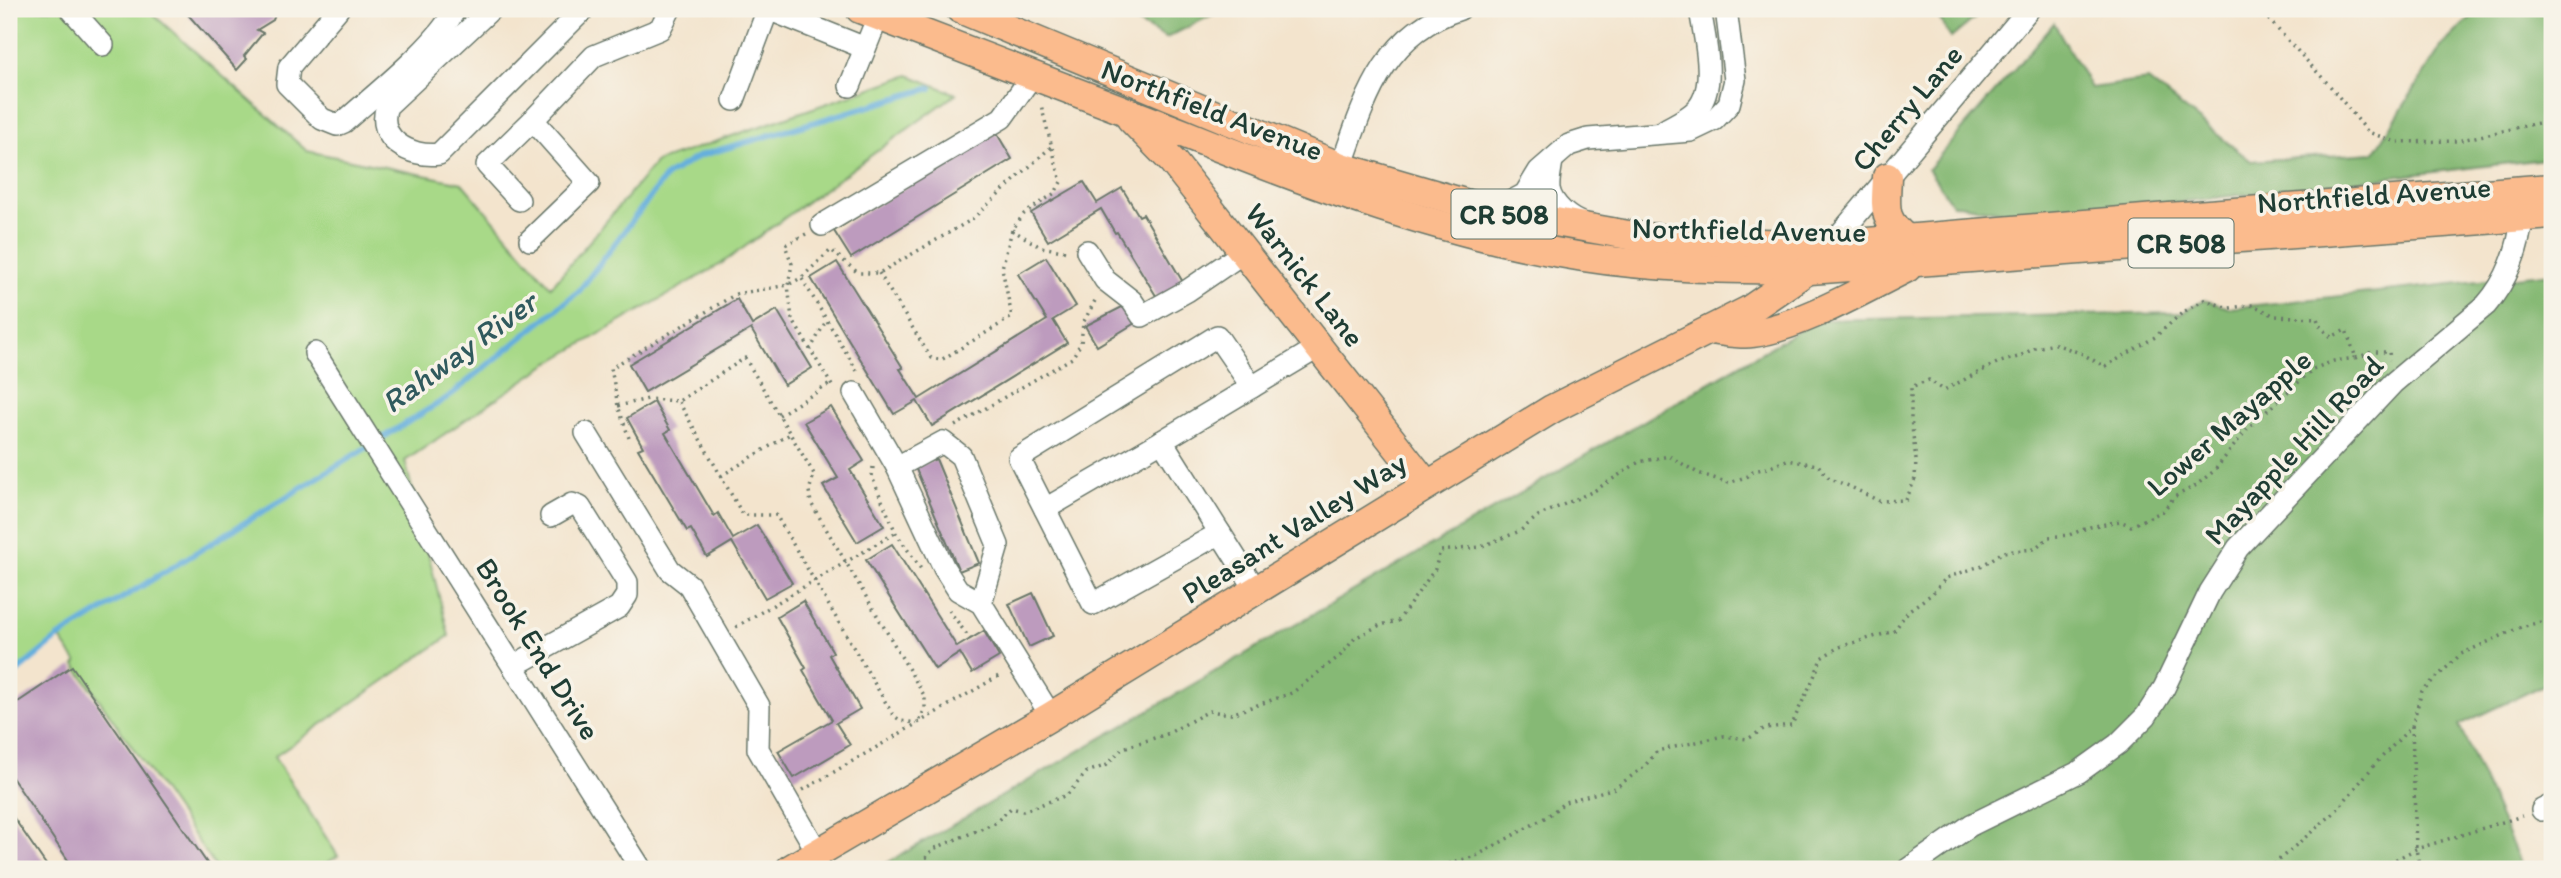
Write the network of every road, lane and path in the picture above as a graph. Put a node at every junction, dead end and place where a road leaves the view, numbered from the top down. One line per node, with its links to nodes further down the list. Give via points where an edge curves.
1 (71, 9): 14 (street)
2 (338, 9): 3 (street, via 286,76 287,84 334,125 344,122 444,28)
3 (455, 9)
4 (491, 9): 5 (street, via 387,106 383,118 389,136 407,151 439,154)
5 (584, 9)
6 (670, 9): 22 (street, via 660,29 594,55)
7 (960, 9): 20 (main road, Northfield Avenue / CR 508)
8 (1460, 9): 28 (street, via 1421,28 1394,50 1362,106)
9 (1700, 9): 24 (street, via 1706,95 1692,114)
10 (1726, 9): 24 (street, via 1735,71 1728,104 1705,126)
11 (2029, 9): 29 (street, Cherry Lane)
12 (2259, 9): 23 (path, via 2368,132 2396,142 2456,141)
13 (873, 11): 15 (street); 16 (main road, Northfield Avenue / CR 508)
14 (103, 45)
15 (865, 48): 17 (street); 18 (street, via 768,9)
16 (1032, 76): 21 (main road, Northfield Avenue / CR 508); 35 (street, via 1002,118)
17 (850, 86)
18 (734, 100)
19 (1041, 105): 26 (path)
20 (1194, 106): 25 (main road); 28 (main road, Northfield Avenue / CR 508)
21 (1124, 112): 25 (main road, Northfield Avenue / CR 508); 42 (main road, Warnick Lane, via 1173,162)
22 (533, 120): 31 (street, via 487,165); 38 (street, via 589,184)
23 (2552, 120)
24 (1663, 131): 27 (street, via 1578,141)
25 (1184, 134): 43 (main road, Northfield Avenue / CR 508, via 1356,200 1522,246 1690,269)
26 (1052, 146): 36 (path, via 1061,182 1055,193 1024,214); 44 (path, via 971,220)
27 (1552, 160): 32 (street, via 1525,194); 37 (street, via 1549,188 1574,221)
28 (1341, 167): 32 (main road, Northfield Avenue / CR 508)
29 (1887, 177): 39 (street, Cherry Lane); 40 (main road, via 1886,208 1892,228)
30 (2552, 188): 40 (main road, Northfield Avenue / CR 508)
31 (519, 200)
32 (1489, 210): 37 (main road, Northfield Avenue / CR 508)
33 (2552, 215): 34 (main road, Northfield Avenue / CR 508)
34 (2522, 218): 40 (main road, Northfield Avenue / CR 508); 53 (street, Mayapple Hill Road, via 2519,240 2499,289)
35 (822, 225)
36 (1012, 230): 41 (path, via 1061,253); 44 (path, via 1002,268 1012,317 941,359 931,358)
37 (1634, 236): 39 (main road, Northfield Avenue / CR 508)
38 (530, 240)
39 (1831, 245): 40 (main road, Northfield Avenue / CR 508); 43 (main road, Pleasant Valley Way)
40 (1914, 250): 43 (main road, Northfield Avenue / CR 508); 48 (main road, via 1815,313 1752,334)
41 (1087, 251): 46 (street)
42 (1244, 252): 46 (street, via 1142,316 1132,301); 49 (main road, Warnick Lane)
43 (1810, 270): 48 (main road, Pleasant Valley Way, via 1749,310)
44 (879, 273): 45 (path, via 858,273 831,250)
45 (801, 278): 47 (path); 58 (path, via 788,285 736,294 611,368)
46 (1105, 280): 64 (path, via 1083,323 1081,343 1072,358 957,424)
47 (826, 320): 50 (path); 55 (path)
48 (1707, 330): 67 (main road, Pleasant Valley Way, via 1552,410)
49 (1319, 347): 56 (street); 67 (main road, Warnick Lane)
50 (810, 350)
51 (315, 353): 79 (street, Brook End Drive)
52 (2356, 358): 53 (path, via 2389,352); 89 (path, Lower Mayapple, via 2346,330 2331,337 2317,318 2276,316 2253,305 2229,308 2204,300 2105,367 2055,344 1997,363 1944,390 1929,380 1911,387 1916,460 1915,479 1906,500 1879,501 1830,479 1818,466 1787,460 1729,483 1668,456 1639,462 1594,491 1538,516 1520,531 1480,547 1440,551 1435,569 1398,621 1355,638 1341,655 1292,692 1231,714 1209,711 1167,734 1124,748 1107,765 1087,772 1067,795 1023,811 1011,808 995,823 933,849); 90 (path, Lower Mayapple, via 2313,369 2248,428 2214,471 2174,497 2163,511 2131,526 2110,523 2049,537 2034,549 2003,552 1983,565 1946,578 1909,610 1894,631 1839,647 1821,658 1792,725 1765,728 1748,740 1723,736 1657,751 1615,788 1565,802 1476,856)
53 (2393, 383): 91 (street, Mayapple Hill Road, via 2238,548 2146,716 2118,744 2079,772 1972,825)
54 (831, 384): 59 (path)
55 (858, 386): 65 (street)
56 (1252, 387): 63 (street); 68 (street, via 1217,336 1019,458)
57 (679, 401): 58 (path, via 648,399); 59 (path, via 746,358); 66 (path)
58 (618, 406): 62 (path)
59 (779, 415): 61 (path)
60 (586, 433): 77 (street, via 670,570 689,585)
61 (790, 434): 66 (path); 72 (path, via 814,474 811,503)
62 (629, 438)
63 (1162, 440): 68 (street); 71 (street)
64 (943, 442): 65 (street); 75 (street, via 961,456 999,545)
65 (897, 467): 75 (street, via 944,568 958,590)
66 (721, 476): 73 (path, via 743,515 776,515)
67 (1427, 485): 74 (main road, Pleasant Valley Way)
68 (1045, 509): 71 (street, via 1093,604)
69 (551, 516): 79 (street, via 572,504 580,507 627,582 627,595 619,607)
70 (896, 533): 72 (path)
71 (1220, 533): 74 (street)
72 (846, 562): 73 (path); 81 (path, via 925,697)
73 (815, 581): 77 (path); 81 (path, via 893,715)
74 (1256, 590): 80 (main road, Pleasant Valley Way)
75 (981, 603): 78 (street)
76 (2552, 619): 82 (path, via 2521,627 2461,654 2422,691)
77 (719, 637): 83 (street, via 759,706 758,749)
78 (1018, 664): 80 (street); 81 (path)
79 (513, 666): 87 (street, Brook End Drive)
80 (1051, 716): 86 (main road, Pleasant Valley Way)
81 (918, 723): 83 (path)
82 (2412, 726): 85 (path); 92 (path, via 2336,812)
83 (787, 800): 86 (street)
84 (2547, 808): 85 (path)
85 (2416, 849): 93 (path); 94 (path)
86 (818, 853): 88 (main road, Pleasant Valley Way)
87 (641, 869)
88 (790, 869)
89 (917, 869)
90 (1430, 869)
91 (1908, 869)
92 (2268, 869)
93 (2377, 869)
94 (2420, 869)

